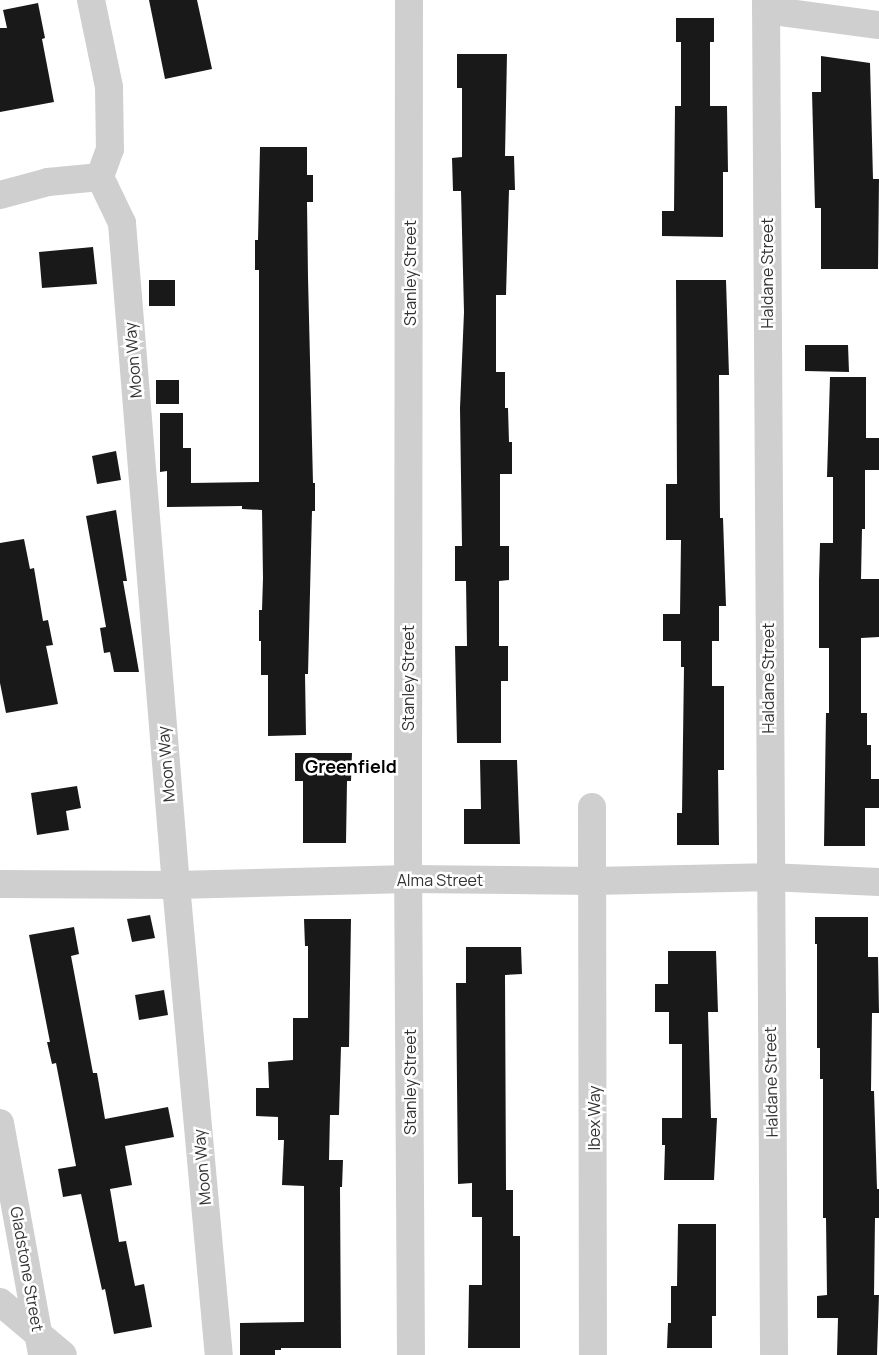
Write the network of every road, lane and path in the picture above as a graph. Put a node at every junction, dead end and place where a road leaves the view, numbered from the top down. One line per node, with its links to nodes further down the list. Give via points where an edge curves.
1 (91, 0): 5 (street, via 109,87 110,149)
2 (409, 0): 9 (street, Stanley Street)
3 (766, 5): 4 (street); 8 (street, Haldane Street)
4 (879, 25)
5 (100, 177): 6 (street, via 48,182); 13 (street, Moon Way, via 122,223)
6 (0, 195)
7 (592, 807): 10 (street, Ibex Way)
8 (769, 877): 10 (street, Alma Street); 11 (street, Alma Street); 21 (street, Haldane Street)
9 (409, 879): 10 (street, Alma Street); 13 (street, Alma Street); 19 (street, Stanley Street)
10 (594, 881): 20 (street, Ibex Way)
11 (879, 882)
12 (0, 884): 13 (street, Alma Street)
13 (176, 885): 18 (street, Moon Way)
14 (0, 1123): 16 (street, Gladstone Street)
15 (0, 1302): 16 (street)
16 (40, 1345): 17 (street)
17 (63, 1355)
18 (219, 1355)
19 (411, 1355)
20 (593, 1355)
21 (774, 1355)

